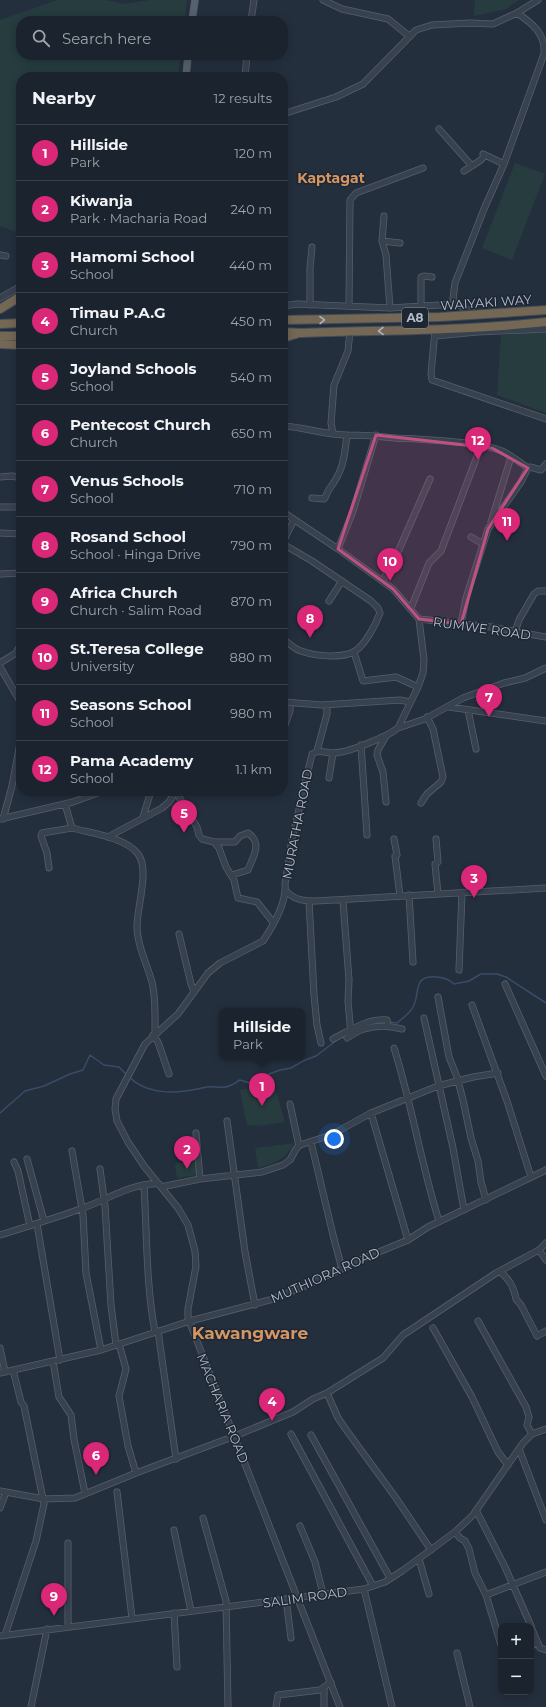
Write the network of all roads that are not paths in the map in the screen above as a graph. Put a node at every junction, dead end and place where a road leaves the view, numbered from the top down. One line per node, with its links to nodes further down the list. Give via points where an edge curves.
1 (195, 0): 6 (main road)
2 (254, 0): 7 (street)
3 (323, 0): 8 (street, via 342,9 388,19)
4 (538, 0): 5 (street)
5 (517, 13): 8 (street, via 493,24 432,25 416,30); 9 (street, via 532,23)
6 (193, 16)
7 (252, 16)
8 (409, 36): 14 (street, via 363,84 336,97)
9 (545, 43): 16 (street, via 544,54)
10 (188, 60): 12 (main road)
11 (247, 60): 13 (street)
12 (186, 72)
13 (245, 72)
14 (288, 112)
15 (439, 129): 17 (street)
16 (504, 164): 17 (street, via 484,154); 28 (street, via 455,283 453,299)
17 (472, 166): 19 (street)
18 (423, 168): 31 (street, via 356,193 350,200)
19 (464, 171)
20 (384, 216): 21 (street)
21 (382, 241): 22 (street); 33 (street, via 386,255)
22 (400, 242)
23 (312, 247): 30 (street)
24 (432, 277): 32 (street, via 421,277)
25 (16, 289): 26 (street)
26 (0, 298)
27 (16, 299): 34 (highway)
28 (457, 304): 32 (street); 36 (street)
29 (288, 305): 30 (street)
30 (310, 305): 31 (street)
31 (349, 306): 33 (street)
32 (420, 307): 33 (street)
33 (390, 308)
34 (0, 309)
35 (546, 310): 36 (highway, WAIYAKI WAY / A8)
36 (476, 314): 37 (highway, WAIYAKI WAY / A8, one-way to 36)
37 (288, 320)
38 (546, 322): 45 (highway, WAIYAKI WAY / A8)
39 (16, 323): 40 (highway)
40 (0, 324)
41 (546, 329): 45 (street)
42 (350, 331): 44 (highway, WAIYAKI WAY / A8); 45 (highway, WAIYAKI WAY / A8, one-way to 42); 53 (street, via 348,351 334,385 331,423)
43 (288, 332): 44 (highway, WAIYAKI WAY / A8)
44 (301, 333): 48 (highway, WAIYAKI WAY / A8)
45 (435, 333): 51 (street, via 432,380)
46 (0, 336): 47 (highway)
47 (16, 336)
48 (288, 337)
49 (0, 344): 50 (highway)
50 (16, 345)
51 (546, 419)
52 (288, 426): 53 (street)
53 (333, 433): 54 (street)
54 (347, 435): 55 (street); 63 (street, via 343,466 338,477 324,499)
55 (376, 435): 56 (street); 75 (street, via 353,511)
56 (481, 446): 57 (street, via 504,452); 82 (street, via 441,551 429,563)
57 (511, 457): 59 (street); 68 (street)
58 (546, 464): 59 (street, via 541,470)
59 (528, 468): 68 (street)
60 (0, 477): 61 (street)
61 (16, 477)
62 (430, 478): 79 (street, via 394,560)
63 (312, 498)
64 (0, 507): 65 (street)
65 (16, 507)
66 (288, 516): 67 (street)
67 (294, 520): 70 (street); 75 (street)
68 (489, 526): 73 (street)
69 (0, 533): 71 (street)
70 (288, 533)
71 (16, 534)
72 (471, 537): 73 (street)
73 (483, 544): 84 (street, via 466,598)
74 (288, 547): 78 (street)
75 (338, 549): 79 (street)
76 (16, 573): 77 (street)
77 (0, 574)
78 (342, 581): 81 (street); 89 (street, via 376,605 380,613 368,636)
79 (382, 581): 82 (street)
80 (546, 591): 85 (street, via 534,594)
81 (329, 601)
82 (411, 608): 83 (street)
83 (419, 619): 84 (street, RUMWE ROAD); 93 (street, via 424,660)
84 (461, 624): 85 (street, RUMWE ROAD)
85 (514, 632): 86 (street, RUMWE ROAD)
86 (546, 637)
87 (288, 643): 89 (street, via 300,651 309,653 334,656)
88 (16, 652): 90 (street)
89 (354, 652): 93 (street, via 363,681 396,677)
90 (0, 663)
91 (0, 667): 94 (street)
92 (546, 668): 98 (street, MURATHA ROAD, via 525,678 463,698)
93 (418, 687): 95 (street)
94 (16, 689)
95 (410, 702): 97 (street, via 400,700); 103 (street)
96 (290, 703): 97 (street); 100 (street)
97 (327, 705): 107 (street)
98 (449, 706): 99 (street); 101 (street, MURATHA ROAD)
99 (468, 710): 102 (street); 106 (street)
100 (288, 716)
101 (427, 717): 103 (street, MURATHA ROAD); 117 (street, via 433,729 443,777)
102 (546, 721)
103 (398, 728): 104 (street, MURATHA ROAD)
104 (386, 736): 105 (street, MURATHA ROAD); 116 (street, via 377,755 383,772)
105 (361, 745): 108 (street, MURATHA ROAD); 122 (street)
106 (476, 749)
107 (317, 751): 108 (street, MURATHA ROAD); 130 (street, MURATHA ROAD, via 312,754 301,794 285,884)
108 (333, 753): 110 (street)
109 (16, 765): 120 (street)
110 (329, 778)
111 (91, 796): 115 (street)
112 (149, 796): 119 (street)
113 (173, 796): 119 (street, via 162,808)
114 (179, 796): 126 (street, via 202,839)
115 (86, 798): 118 (street)
116 (386, 802)
117 (421, 803)
118 (65, 804): 120 (street); 121 (street)
119 (143, 817): 123 (street)
120 (1, 819)
121 (72, 828): 123 (street); 127 (street, via 42,833)
122 (367, 835)
123 (108, 837): 148 (street, via 132,848 142,860 137,927 140,946 154,988)
124 (394, 839): 134 (street)
125 (436, 839): 132 (street)
126 (214, 842): 128 (street); 128 (street, via 235,842 240,836 248,833 253,837 256,849 248,870)
127 (49, 868)
128 (232, 875): 137 (street, via 238,898 257,902)
129 (546, 888): 131 (street, MURATHA ROAD)
130 (286, 891): 135 (street, MURATHA ROAD, via 301,901); 137 (street, MURATHA ROAD)
131 (462, 893): 132 (street, MURATHA ROAD); 140 (street)
132 (438, 894): 133 (street, MURATHA ROAD)
133 (409, 895): 134 (street, MURATHA ROAD); 139 (street)
134 (400, 896): 136 (street, MURATHA ROAD)
135 (309, 901): 136 (street, MURATHA ROAD); 150 (street, via 314,995)
136 (344, 901): 147 (street)
137 (273, 922): 142 (street, MURATHA ROAD, via 263,941 220,963 208,973)
138 (178, 934): 142 (street)
139 (413, 962)
140 (459, 970)
141 (504, 984): 154 (street)
142 (194, 992): 148 (street, MURATHA ROAD, via 178,1014)
143 (438, 997): 155 (street, via 449,1057)
144 (472, 1005): 152 (street)
145 (424, 1018): 156 (street)
146 (402, 1029): 147 (street, via 381,1019)
147 (350, 1033): 149 (street)
148 (154, 1034): 153 (street); 172 (street, MACHARIA ROAD, via 145,1044 124,1083 116,1099 115,1109 117,1121 137,1155)
149 (332, 1039)
150 (321, 1043)
151 (394, 1048): 157 (street)
152 (498, 1073): 155 (street); 170 (street)
153 (169, 1074)
154 (546, 1076)
155 (458, 1081): 156 (street); 175 (street)
156 (438, 1086): 157 (street); 177 (street)
157 (408, 1099): 159 (street); 179 (street)
158 (290, 1104): 163 (street)
159 (371, 1113): 162 (street, via 331,1135); 183 (street)
160 (227, 1121): 169 (street)
161 (196, 1133): 171 (street)
162 (311, 1142): 163 (street); 187 (street)
163 (299, 1146): 169 (street, via 283,1166 262,1172)
164 (72, 1151): 176 (street)
165 (27, 1159): 178 (street)
166 (14, 1162): 181 (street)
167 (100, 1169): 174 (street)
168 (546, 1170): 170 (street, MUTHIORA ROAD)
169 (235, 1175): 171 (street); 189 (street)
170 (531, 1177): 175 (street, MUTHIORA ROAD)
171 (200, 1179): 172 (street)
172 (160, 1185): 173 (street); 190 (street, MACHARIA ROAD, via 185,1219 195,1251 195,1275 188,1309)
173 (144, 1186): 174 (street, via 129,1189); 193 (street, via 149,1285)
174 (104, 1200): 176 (street); 195 (street, via 110,1298)
175 (486, 1200): 177 (street, MUTHIORA ROAD)
176 (82, 1209): 178 (street); 197 (street, via 86,1273)
177 (464, 1210): 179 (street, MUTHIORA ROAD)
178 (44, 1221): 180 (street)
179 (439, 1221): 183 (street, MUTHIORA ROAD)
180 (37, 1224): 181 (street); 198 (street)
181 (30, 1226): 182 (street)
182 (0, 1235)
183 (408, 1240): 187 (street, MUTHIORA ROAD)
184 (546, 1243): 185 (street)
185 (539, 1250): 186 (street); 188 (street)
186 (546, 1260)
187 (342, 1269): 189 (street, MUTHIORA ROAD)
188 (500, 1271): 194 (street, via 514,1288 516,1299 522,1304 537,1336); 202 (street, via 403,1335 383,1358)
189 (255, 1305): 190 (street, MUTHIORA ROAD)
190 (190, 1321): 193 (street, MUTHIORA ROAD); 207 (street, MACHARIA ROAD)
191 (478, 1321): 205 (street, via 526,1407 529,1417 527,1425)
192 (433, 1328): 210 (street, via 472,1397 498,1452)
193 (156, 1331): 195 (street, MUTHIORA ROAD); 209 (street)
194 (546, 1332)
195 (118, 1345): 197 (street, MUTHIORA ROAD); 211 (street, via 126,1369 119,1396)
196 (0, 1348): 201 (street)
197 (101, 1350): 198 (street, MUTHIORA ROAD)
198 (60, 1360): 199 (street, MUTHIORA ROAD)
199 (53, 1361): 200 (street, MUTHIORA ROAD); 214 (street, via 59,1397 71,1415)
200 (13, 1370): 201 (street, MUTHIORA ROAD); 215 (street, via 24,1406)
201 (2, 1373)
202 (327, 1393): 207 (street, via 293,1412); 224 (street, via 338,1418)
203 (546, 1429): 205 (street, SALIM ROAD)
204 (291, 1434): 229 (street)
205 (532, 1434): 208 (street, SALIM ROAD)
206 (311, 1435): 227 (street)
207 (234, 1436): 209 (street); 234 (street, MACHARIA ROAD)
208 (519, 1449): 210 (street, SALIM ROAD); 219 (street)
209 (176, 1459): 211 (street)
210 (508, 1465): 217 (street, SALIM ROAD)
211 (136, 1473): 214 (street)
212 (3, 1492): 215 (street); 216 (street)
213 (117, 1492): 239 (street)
214 (85, 1493): 215 (street, via 75,1498)
215 (44, 1499): 244 (street, via 36,1541 18,1601)
216 (0, 1508)
217 (476, 1510): 222 (street, SALIM ROAD); 228 (street)
218 (203, 1518): 236 (street)
219 (546, 1520)
220 (300, 1526): 231 (street, via 315,1562)
221 (174, 1530): 237 (street)
222 (455, 1532): 224 (street, SALIM ROAD); 233 (street, via 467,1544 475,1573)
223 (68, 1543): 241 (street)
224 (431, 1550): 225 (street, SALIM ROAD)
225 (419, 1559): 227 (street, SALIM ROAD); 232 (street)
226 (546, 1572): 228 (street)
227 (390, 1578): 229 (street, SALIM ROAD)
228 (512, 1584): 233 (street); 240 (street)
229 (373, 1586): 230 (street, SALIM ROAD)
230 (364, 1589): 231 (street, SALIM ROAD); 259 (street)
231 (323, 1594): 234 (street, SALIM ROAD)
232 (429, 1594)
233 (486, 1595): 245 (street)
234 (298, 1597): 235 (street, SALIM ROAD); 252 (street, MACHARIA ROAD)
235 (286, 1599): 236 (street, SALIM ROAD); 246 (street)
236 (226, 1607): 237 (street, SALIM ROAD); 255 (street)
237 (191, 1611): 238 (street, SALIM ROAD)
238 (174, 1613): 239 (street, SALIM ROAD); 251 (street)
239 (132, 1618): 241 (street, SALIM ROAD)
240 (530, 1623)
241 (68, 1626): 242 (street, SALIM ROAD)
242 (47, 1629): 244 (street, SALIM ROAD); 254 (street)
243 (534, 1633): 247 (street)
244 (2, 1635)
245 (498, 1635)
246 (291, 1638)
247 (537, 1640): 248 (street); 249 (street, via 540,1648)
248 (534, 1644)
249 (546, 1650)
250 (457, 1653): 260 (street)
251 (178, 1667)
252 (331, 1682): 253 (street); 258 (street, MACHARIA ROAD)
253 (324, 1688): 256 (street, via 278,1695); 257 (street)
254 (31, 1707)
255 (228, 1707)
256 (276, 1707)
257 (324, 1707)
258 (340, 1707)
259 (392, 1707)
260 (470, 1707)

